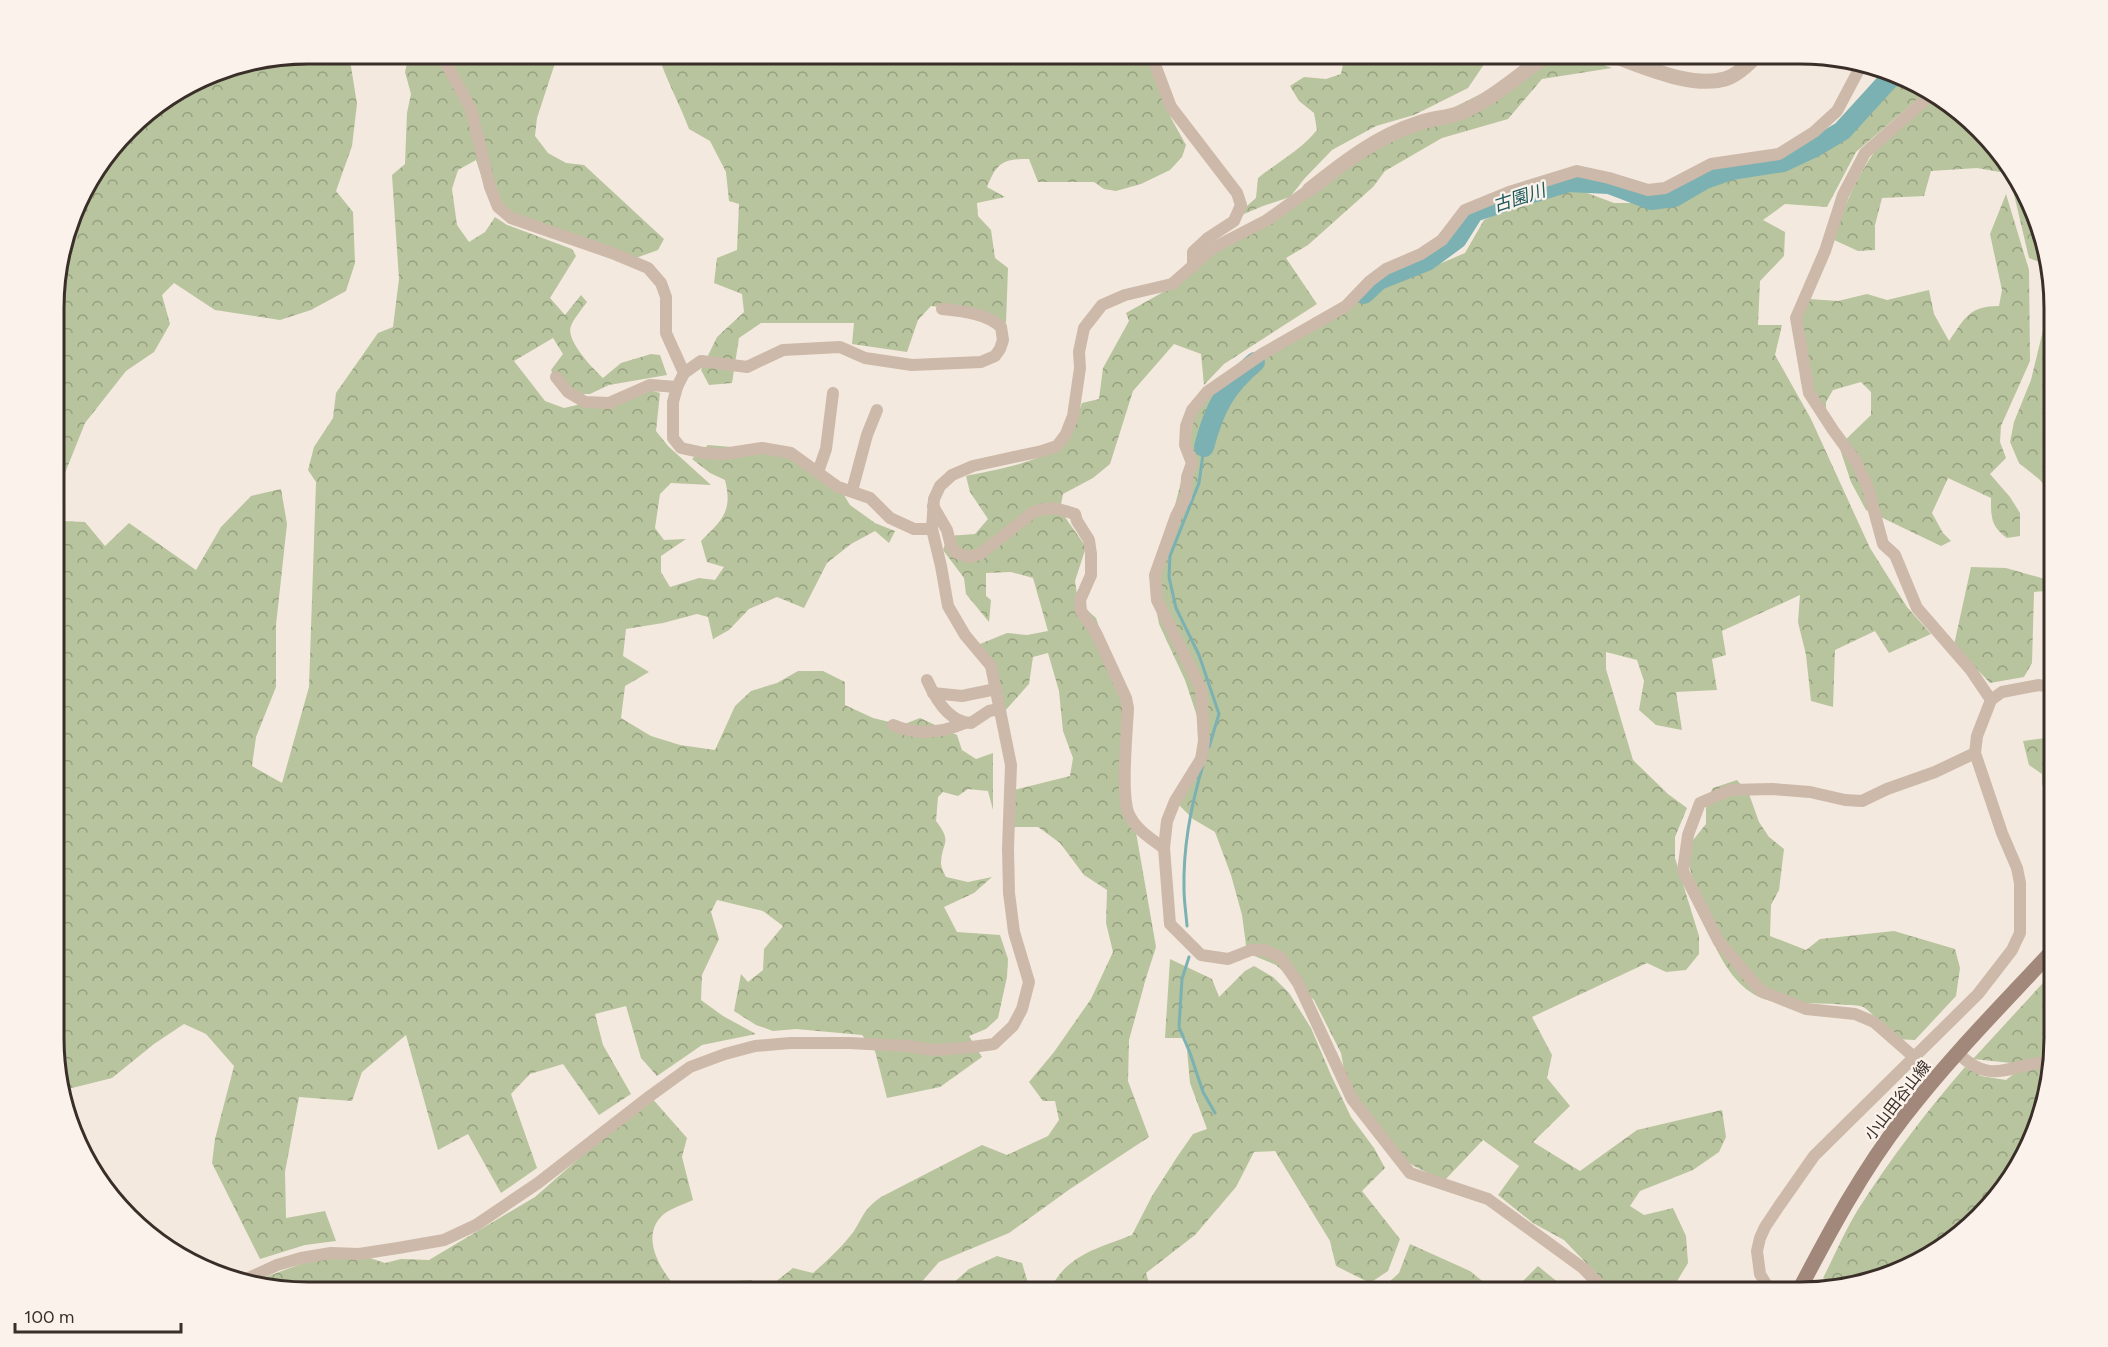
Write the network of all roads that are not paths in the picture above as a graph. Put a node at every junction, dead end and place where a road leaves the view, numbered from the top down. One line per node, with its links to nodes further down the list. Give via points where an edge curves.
1 (446, 64): 11 (street, via 471,109 498,207 511,218 648,268 661,283 666,297 666,333)
2 (1155, 64): 9 (street, via 1171,107 1237,193 1241,205 1234,221 1193,252)
3 (1534, 64): 8 (street, via 1459,113 1419,123 1380,139 1348,158)
4 (1636, 64): 5 (street, via 1697,82 1726,79)
5 (1750, 64)
6 (1858, 72): 29 (street, via 1837,111 1814,132 1779,154 1711,164 1665,188 1648,190 1577,171 1465,210 1442,240 1386,269 1346,306 1262,354 1207,392 1192,410 1186,426 1185,446 1192,464 1186,497 1155,575 1156,600 1201,689 1204,741 1201,759 1167,821)
7 (1926, 100): 24 (street, via 1865,153 1843,195 1825,251 1796,318 1809,393 1855,460 1867,485 1883,544 1895,555 1917,608 1970,669)
8 (1309, 190): 9 (street, via 1267,220 1213,248)
9 (1192, 267): 18 (street, via 1172,284 1102,305 1084,328 1073,416 1057,446 973,466 952,475 940,486)
10 (942, 309): 11 (street, via 996,322 1003,340 995,356 981,362 912,365 865,358 840,347 783,350 747,367 701,361)
11 (684, 373): 13 (street)
12 (556, 377): 13 (street, via 568,392 585,402 609,402 650,385)
13 (677, 387): 16 (street, via 672,424 673,438 681,448 723,454 778,449 791,453)
14 (832, 393): 16 (street, via 826,449)
15 (877, 410): 17 (street)
16 (818, 472): 17 (street, via 838,487)
17 (852, 491): 19 (street, via 870,498 898,522 914,529)
18 (933, 506): 19 (street); 29 (street, via 955,552 969,557 980,554 1041,508 1075,514 1089,540 1091,554 1091,575 1080,600 1082,611 1096,633 1128,708 1125,798 1129,814 1144,834)
19 (932, 529): 22 (street, via 948,606 965,635 992,666)
20 (927, 680): 23 (street)
21 (2044, 686): 24 (street, via 2002,692)
22 (996, 688): 23 (street, via 962,696); 25 (street)
23 (933, 693): 26 (street, via 958,721)
24 (1991, 700): 28 (street)
25 (999, 710): 26 (street); 34 (street, via 1011,765 1009,893 1014,933 1029,982 1013,1026 994,1044 932,1050 790,1043 725,1054 690,1067 538,1184 476,1225 444,1240 359,1254 301,1258)
26 (965, 723): 27 (street, via 928,732 908,732)
27 (893, 725)
28 (1975, 753): 32 (street, via 2018,868 2020,933 2012,950 1978,994); 32 (street, via 1862,801 1793,790 1731,790 1700,803 1688,835 1683,871 1719,942 1761,991 1806,1009 1855,1014 1874,1022)
29 (1164, 848): 35 (street, via 1170,924 1201,954 1228,959 1251,950 1264,950 1280,957 1298,983 1352,1099 1410,1173 1488,1199)
30 (2044, 961): 31 (main road, 小山田谷山線)
31 (1958, 1053): 33 (street, via 1968,1064 1988,1072); 37 (main road, 小山田谷山線, via 1872,1161)
32 (1914, 1057): 36 (street, via 1814,1156 1765,1227 1758,1264)
33 (2042, 1062)
34 (253, 1276)
35 (1596, 1282)
36 (1765, 1282)
37 (1804, 1282)

